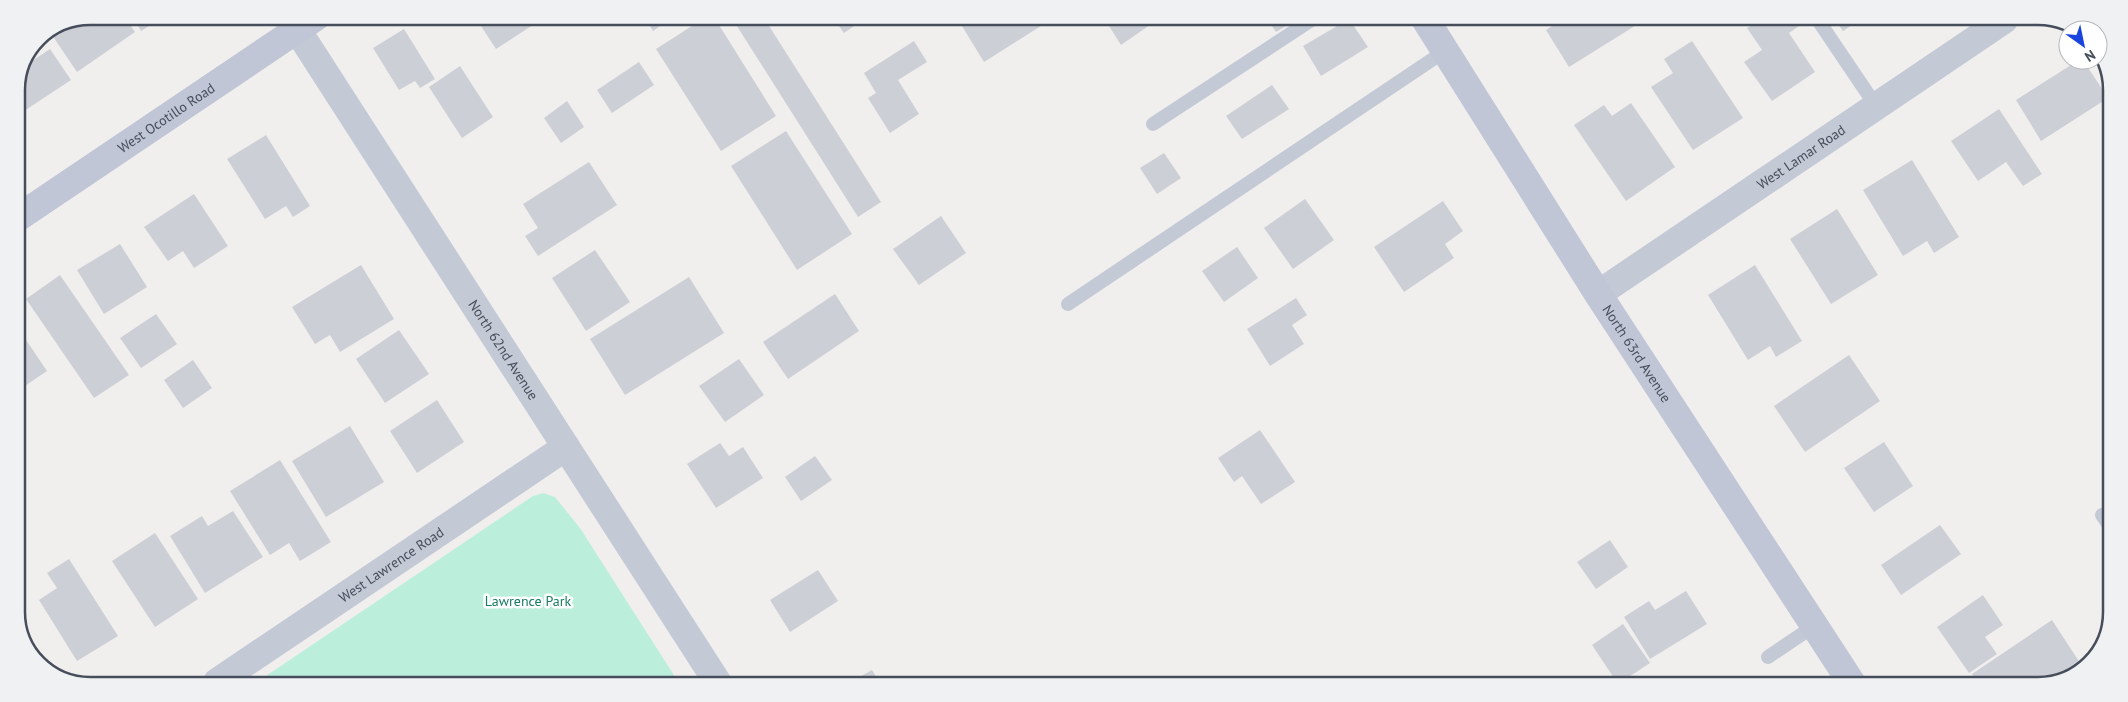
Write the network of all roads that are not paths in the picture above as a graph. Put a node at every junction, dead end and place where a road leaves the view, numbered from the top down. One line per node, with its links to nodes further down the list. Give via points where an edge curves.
1 (295, 25): 10 (street, West Ocotillo Road)
2 (303, 25): 13 (street, North 62nd Avenue)
3 (1304, 25): 9 (lane)
4 (1429, 25): 7 (street, North 63rd Avenue)
5 (1821, 25): 8 (lane)
6 (1997, 25): 8 (street, West Lamar Road)
7 (1445, 51): 11 (street, North 63rd Avenue); 12 (lane)
8 (1876, 106): 11 (street, West Lamar Road)
9 (1153, 124)
10 (25, 212)
11 (1598, 294): 14 (street, North 63rd Avenue)
12 (1068, 304)
13 (566, 447): 16 (street, West Lawrence Road); 17 (street, North 62nd Avenue)
14 (1814, 626): 15 (lane); 18 (street, North 63rd Avenue)
15 (1768, 657)
16 (224, 677)
17 (714, 677)
18 (1848, 677)

